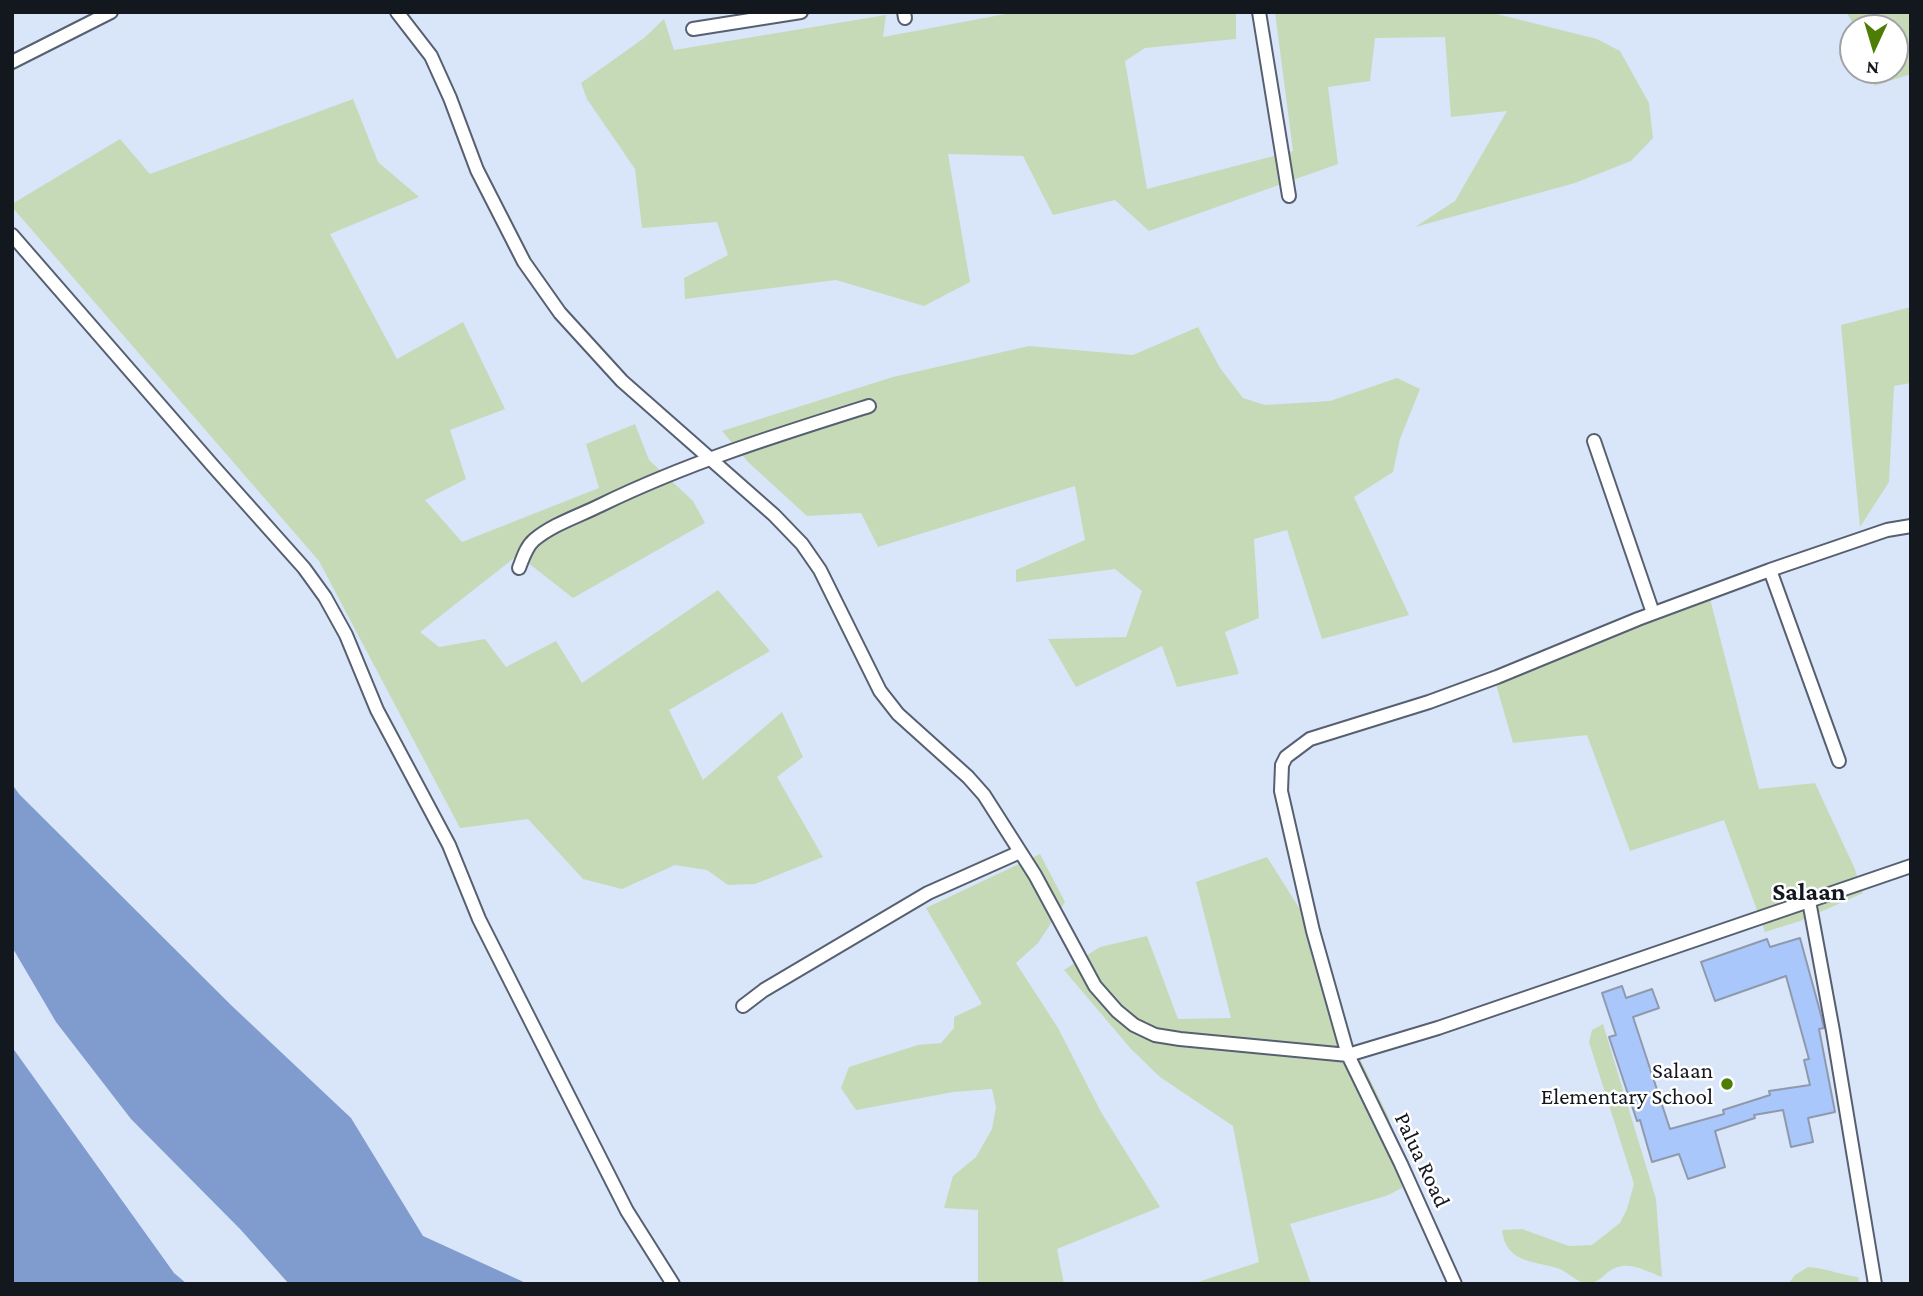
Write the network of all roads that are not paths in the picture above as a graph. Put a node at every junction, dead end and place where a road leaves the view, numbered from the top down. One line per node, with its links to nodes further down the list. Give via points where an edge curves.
1 (111, 12): 7 (street)
2 (397, 12): 12 (street, via 431,56 477,170 532,272 560,313 622,381)
3 (802, 12): 5 (street)
4 (1259, 12): 8 (street)
5 (739, 17): 6 (street)
6 (693, 29)
7 (12, 62)
8 (1289, 197)
9 (12, 235): 23 (street, via 325,597 407,770 449,845 479,919 521,1002 627,1211)
10 (869, 406): 12 (street)
11 (1594, 441): 16 (street)
12 (708, 458): 14 (street, via 549,530 528,547); 18 (street, via 802,544 820,570 880,691 898,714 984,795)
13 (1911, 526): 15 (street, via 1886,530)
14 (519, 568)
15 (1770, 570): 16 (street); 17 (street)
16 (1653, 614): 22 (street, Palua Road, via 1429,702 1310,739 1286,757 1281,775 1284,803)
17 (1839, 761)
18 (1020, 852): 21 (street, via 928,892); 22 (street, via 1095,986 1134,1025 1155,1035)
19 (1911, 866): 20 (street)
20 (1809, 901): 22 (street); 25 (street)
21 (743, 1006)
22 (1348, 1055): 24 (street, Palua Road)
23 (673, 1284)
24 (1455, 1284)
25 (1875, 1284)

